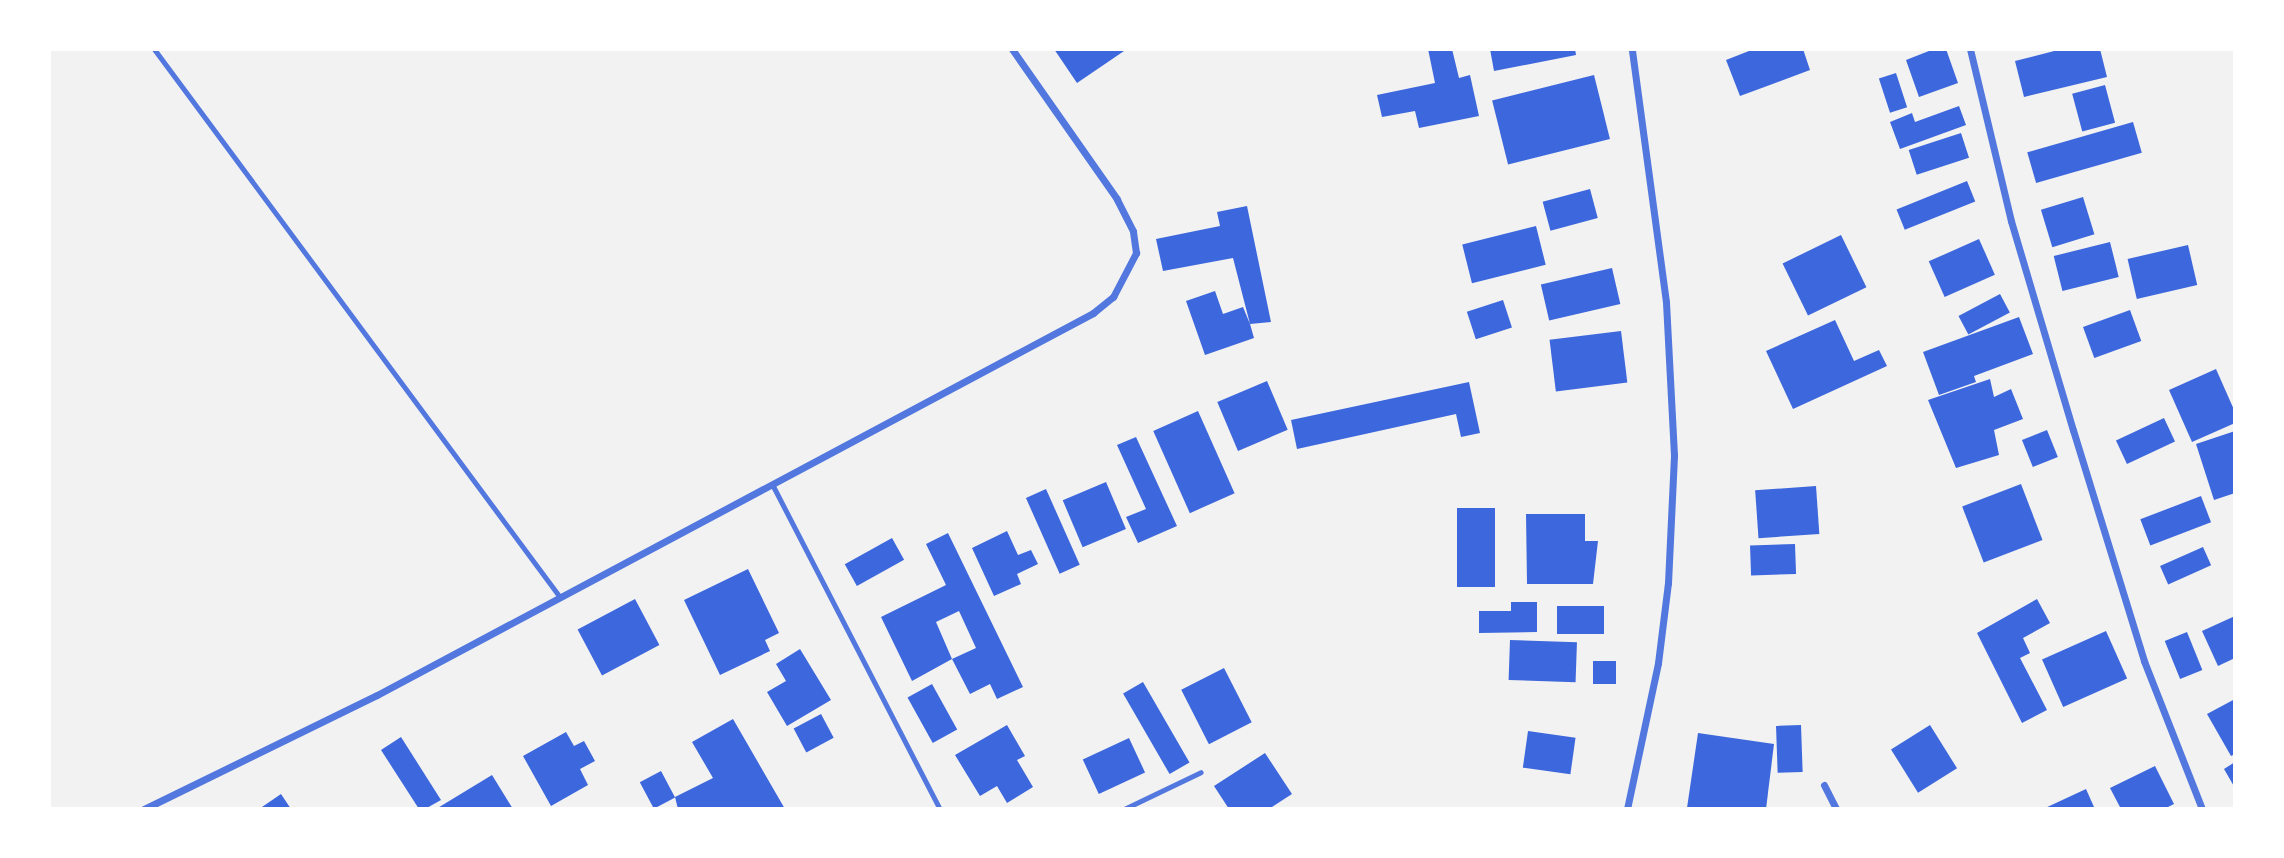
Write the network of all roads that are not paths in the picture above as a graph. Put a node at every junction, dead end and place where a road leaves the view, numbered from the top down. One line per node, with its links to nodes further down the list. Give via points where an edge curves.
1 (154, 49): 6 (lane)
2 (1012, 49): 5 (street, via 1117,199 1133,231 1136,253 1128,276 1093,313)
3 (1632, 49): 12 (street, via 1666,302 1674,455 1668,583 1658,663)
4 (1970, 49): 14 (street, via 2011,221 2073,430 2144,660)
5 (773, 486): 6 (street); 10 (lane)
6 (559, 596): 9 (street, via 377,695)
7 (1201, 772): 11 (lane)
8 (1824, 785): 13 (street)
9 (144, 809)
10 (940, 809)
11 (1124, 809)
12 (1627, 809)
13 (1836, 809)
14 (2202, 809)

